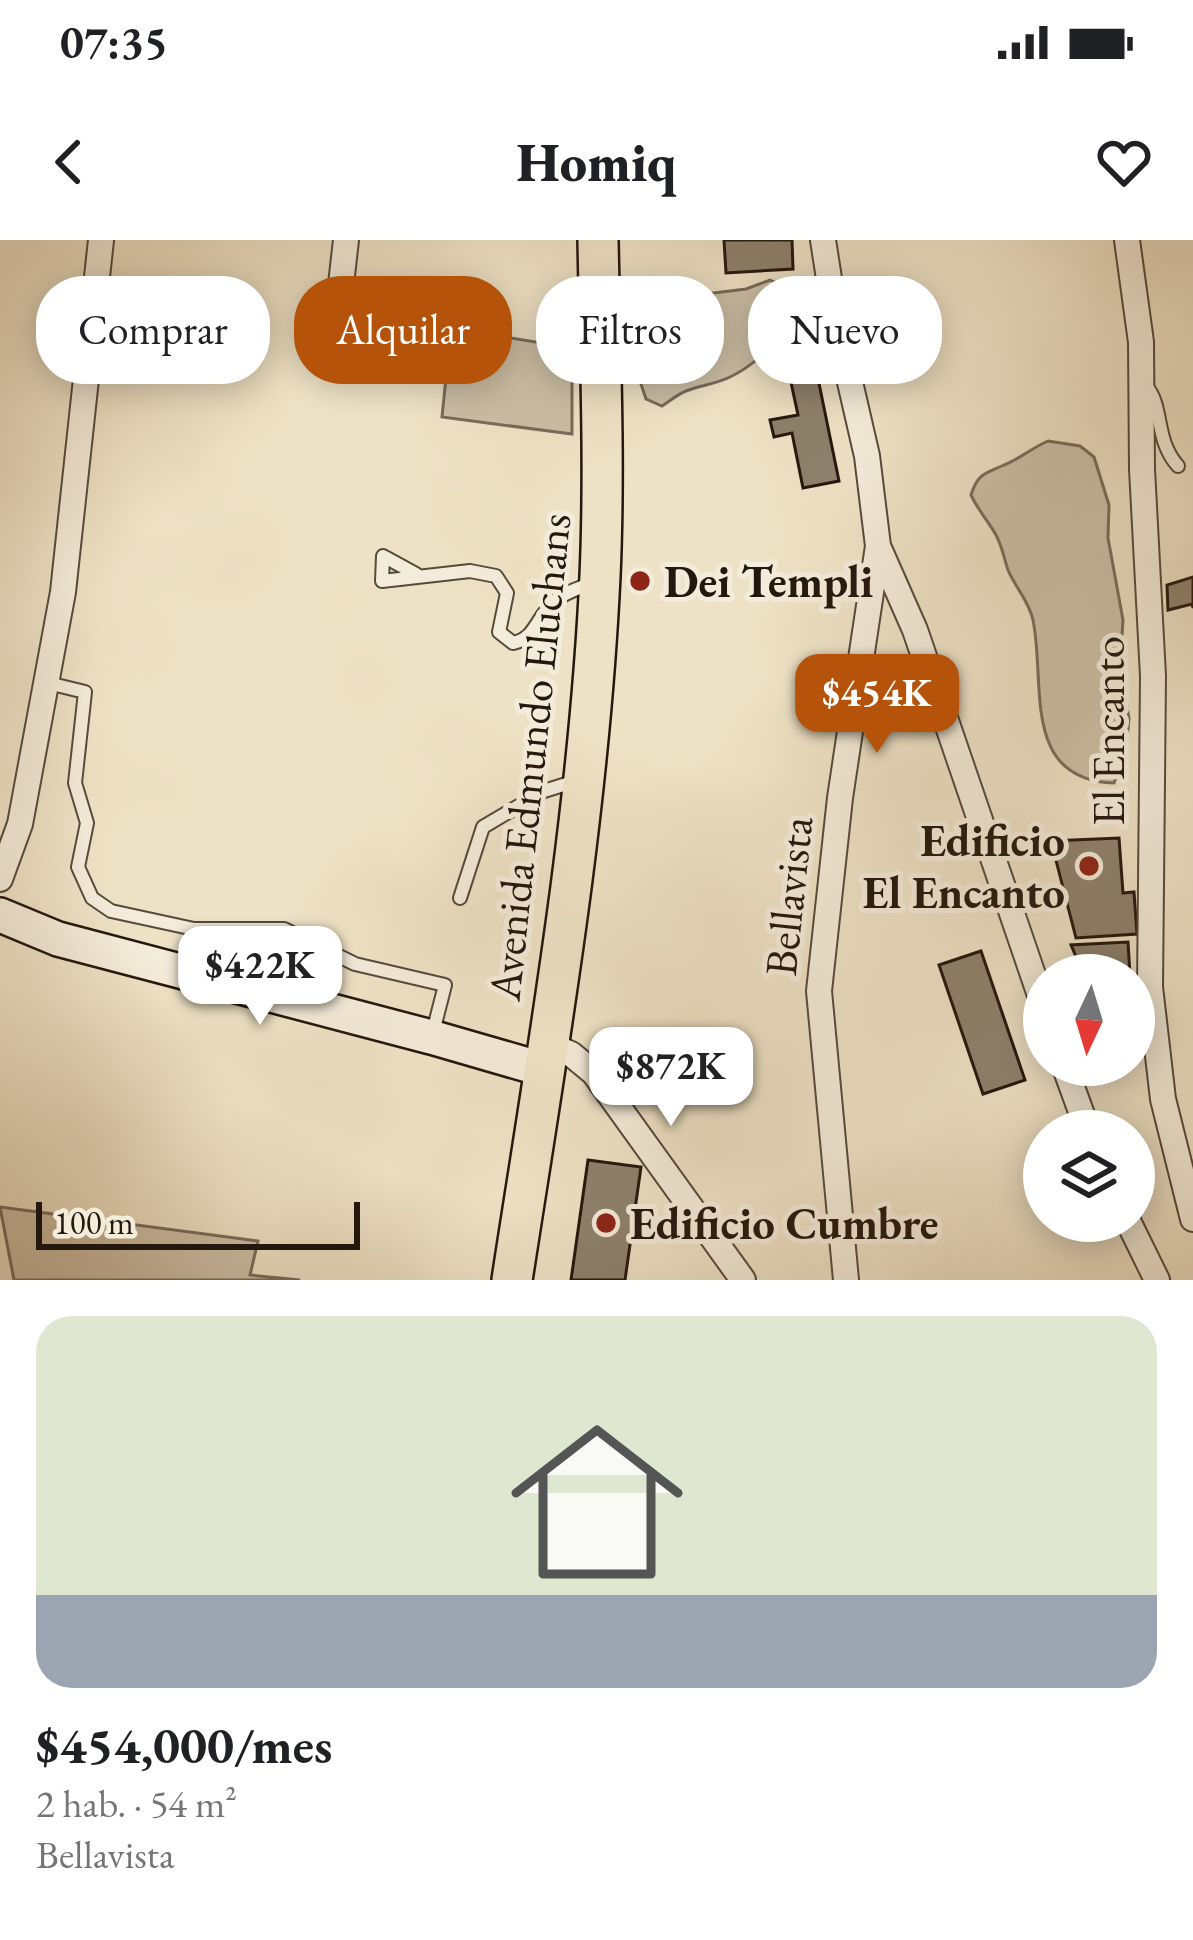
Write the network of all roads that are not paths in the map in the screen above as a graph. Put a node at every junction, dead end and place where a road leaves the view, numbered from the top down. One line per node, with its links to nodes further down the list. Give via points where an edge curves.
1 (101, 240): 12 (street)
2 (346, 240): 6 (street)
3 (598, 240): 11 (main road, Avenida Edmundo Eluchans)
4 (823, 240): 9 (street, Bellavista)
5 (1127, 240): 7 (street, El Encanto)
6 (342, 276)
7 (1141, 381): 8 (lane, via 1153,393 1159,431); 20 (street, El Encanto, via 1153,676 1150,987 1163,1099)
8 (1178, 466)
9 (878, 546): 17 (street, via 915,630); 24 (street, Bellavista, via 818,991)
10 (416, 574): 11 (lane, via 496,576 507,593 499,632 513,643 526,640 558,597)
11 (600, 580): 13 (main road, Avenida Edmundo Eluchans)
12 (48, 683): 14 (street, via 20,824); 18 (lane, via 85,692 74,783 87,823 78,867 92,898 111,911 194,929 284,929 356,964 445,985)
13 (582, 780): 15 (lane, via 544,791 483,827); 19 (main road, Avenida Edmundo Eluchans)
14 (0, 880)
15 (460, 898)
16 (0, 915): 18 (main road, via 58,940)
17 (1026, 954)
18 (431, 1037): 19 (main road)
19 (547, 1057): 22 (main road, Avenida Edmundo Eluchans); 23 (street, via 571,1054 594,1073)
20 (1193, 1219)
21 (1138, 1242): 25 (street)
22 (512, 1280)
23 (743, 1280)
24 (846, 1280)
25 (1157, 1280)

